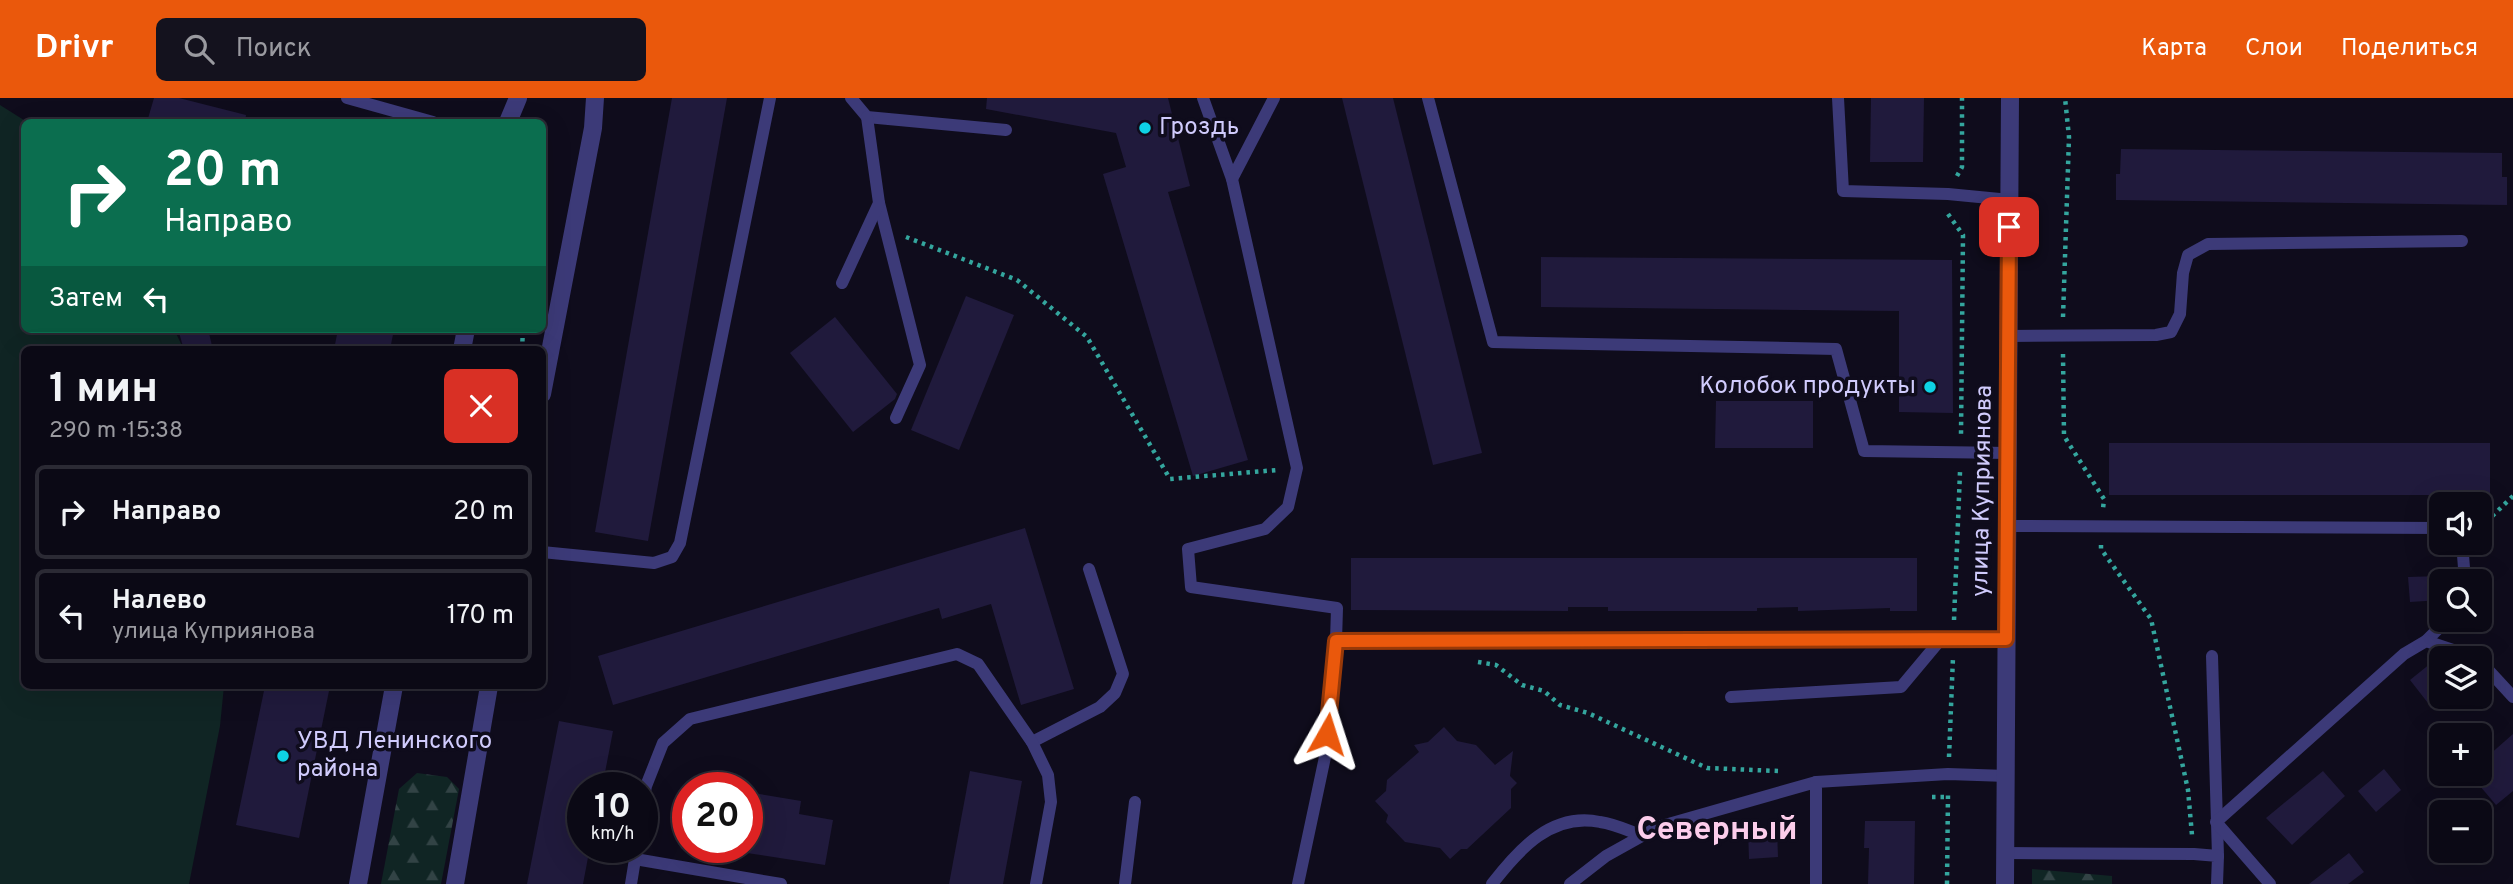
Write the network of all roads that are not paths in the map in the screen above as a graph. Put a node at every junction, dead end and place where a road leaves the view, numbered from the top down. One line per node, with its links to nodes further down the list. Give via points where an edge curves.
1 (347, 98): 12 (lane)
2 (520, 98): 13 (street)
3 (770, 98): 26 (lane, via 680,542 672,557 654,563)
4 (851, 98): 11 (lane)
5 (1203, 98): 15 (lane)
6 (1274, 98): 15 (lane)
7 (1428, 98): 23 (lane, via 1493,342 1836,349 1864,451)
8 (1839, 98): 16 (lane, via 1843,191)
9 (2010, 98): 16 (street, улица Куприянова)
10 (593, 101): 21 (street)
11 (867, 117): 14 (lane); 17 (lane)
12 (422, 119)
13 (509, 119)
14 (1006, 130)
15 (1232, 179): 31 (lane, via 1297,468 1288,507 1265,528 1188,549 1191,587 1337,608)
16 (2010, 200): 20 (street, улица Куприянова)
17 (879, 203): 19 (lane); 22 (lane, via 920,365)
18 (2462, 241): 20 (lane, via 2208,244 2188,256 2180,314 2171,332)
19 (842, 283)
20 (2009, 336): 23 (street, улица Куприянова)
21 (546, 371)
22 (897, 418)
23 (2009, 453): 24 (street, улица Куприянова)
24 (2008, 526): 25 (lane); 30 (street, улица Куприянова)
25 (2429, 528)
26 (546, 552)
27 (1088, 569): 40 (lane, via 1123,674 1115,693 1100,707)
28 (2435, 632): 32 (lane)
29 (1948, 638): 30 (lane); 31 (lane); 38 (lane, via 1901,687)
30 (2006, 639): 42 (street, улица Куприянова)
31 (1336, 641): 57 (lane, via 1325,757)
32 (2426, 641): 33 (lane); 45 (lane, via 2404,654)
33 (2440, 646)
34 (2212, 656): 45 (lane)
35 (2492, 674): 39 (lane)
36 (393, 689): 51 (street)
37 (488, 689): 52 (street)
38 (1731, 697)
39 (2513, 697)
40 (1032, 742): 41 (lane, via 978,664 957,654 690,719 663,743); 55 (lane, via 1048,775 1051,802)
41 (652, 772)
42 (2007, 776): 43 (lane, via 1948,774); 47 (street, улица Куприянова)
43 (1816, 782): 46 (lane, via 1658,827); 60 (lane)
44 (1135, 802): 56 (lane)
45 (2216, 822): 48 (lane); 63 (lane)
46 (1643, 836): 58 (lane, via 1601,822 1574,820 1550,827 1511,859); 59 (lane, via 1606,856)
47 (2006, 853): 48 (lane); 61 (street, улица Куприянова)
48 (2218, 856): 62 (lane)
49 (658, 858): 54 (lane)
50 (634, 863): 53 (lane)
51 (358, 884)
52 (455, 884)
53 (631, 884)
54 (781, 884)
55 (1036, 884)
56 (1125, 884)
57 (1297, 884)
58 (1492, 884)
59 (1570, 884)
60 (1816, 884)
61 (2005, 884)
62 (2217, 884)
63 (2270, 884)

